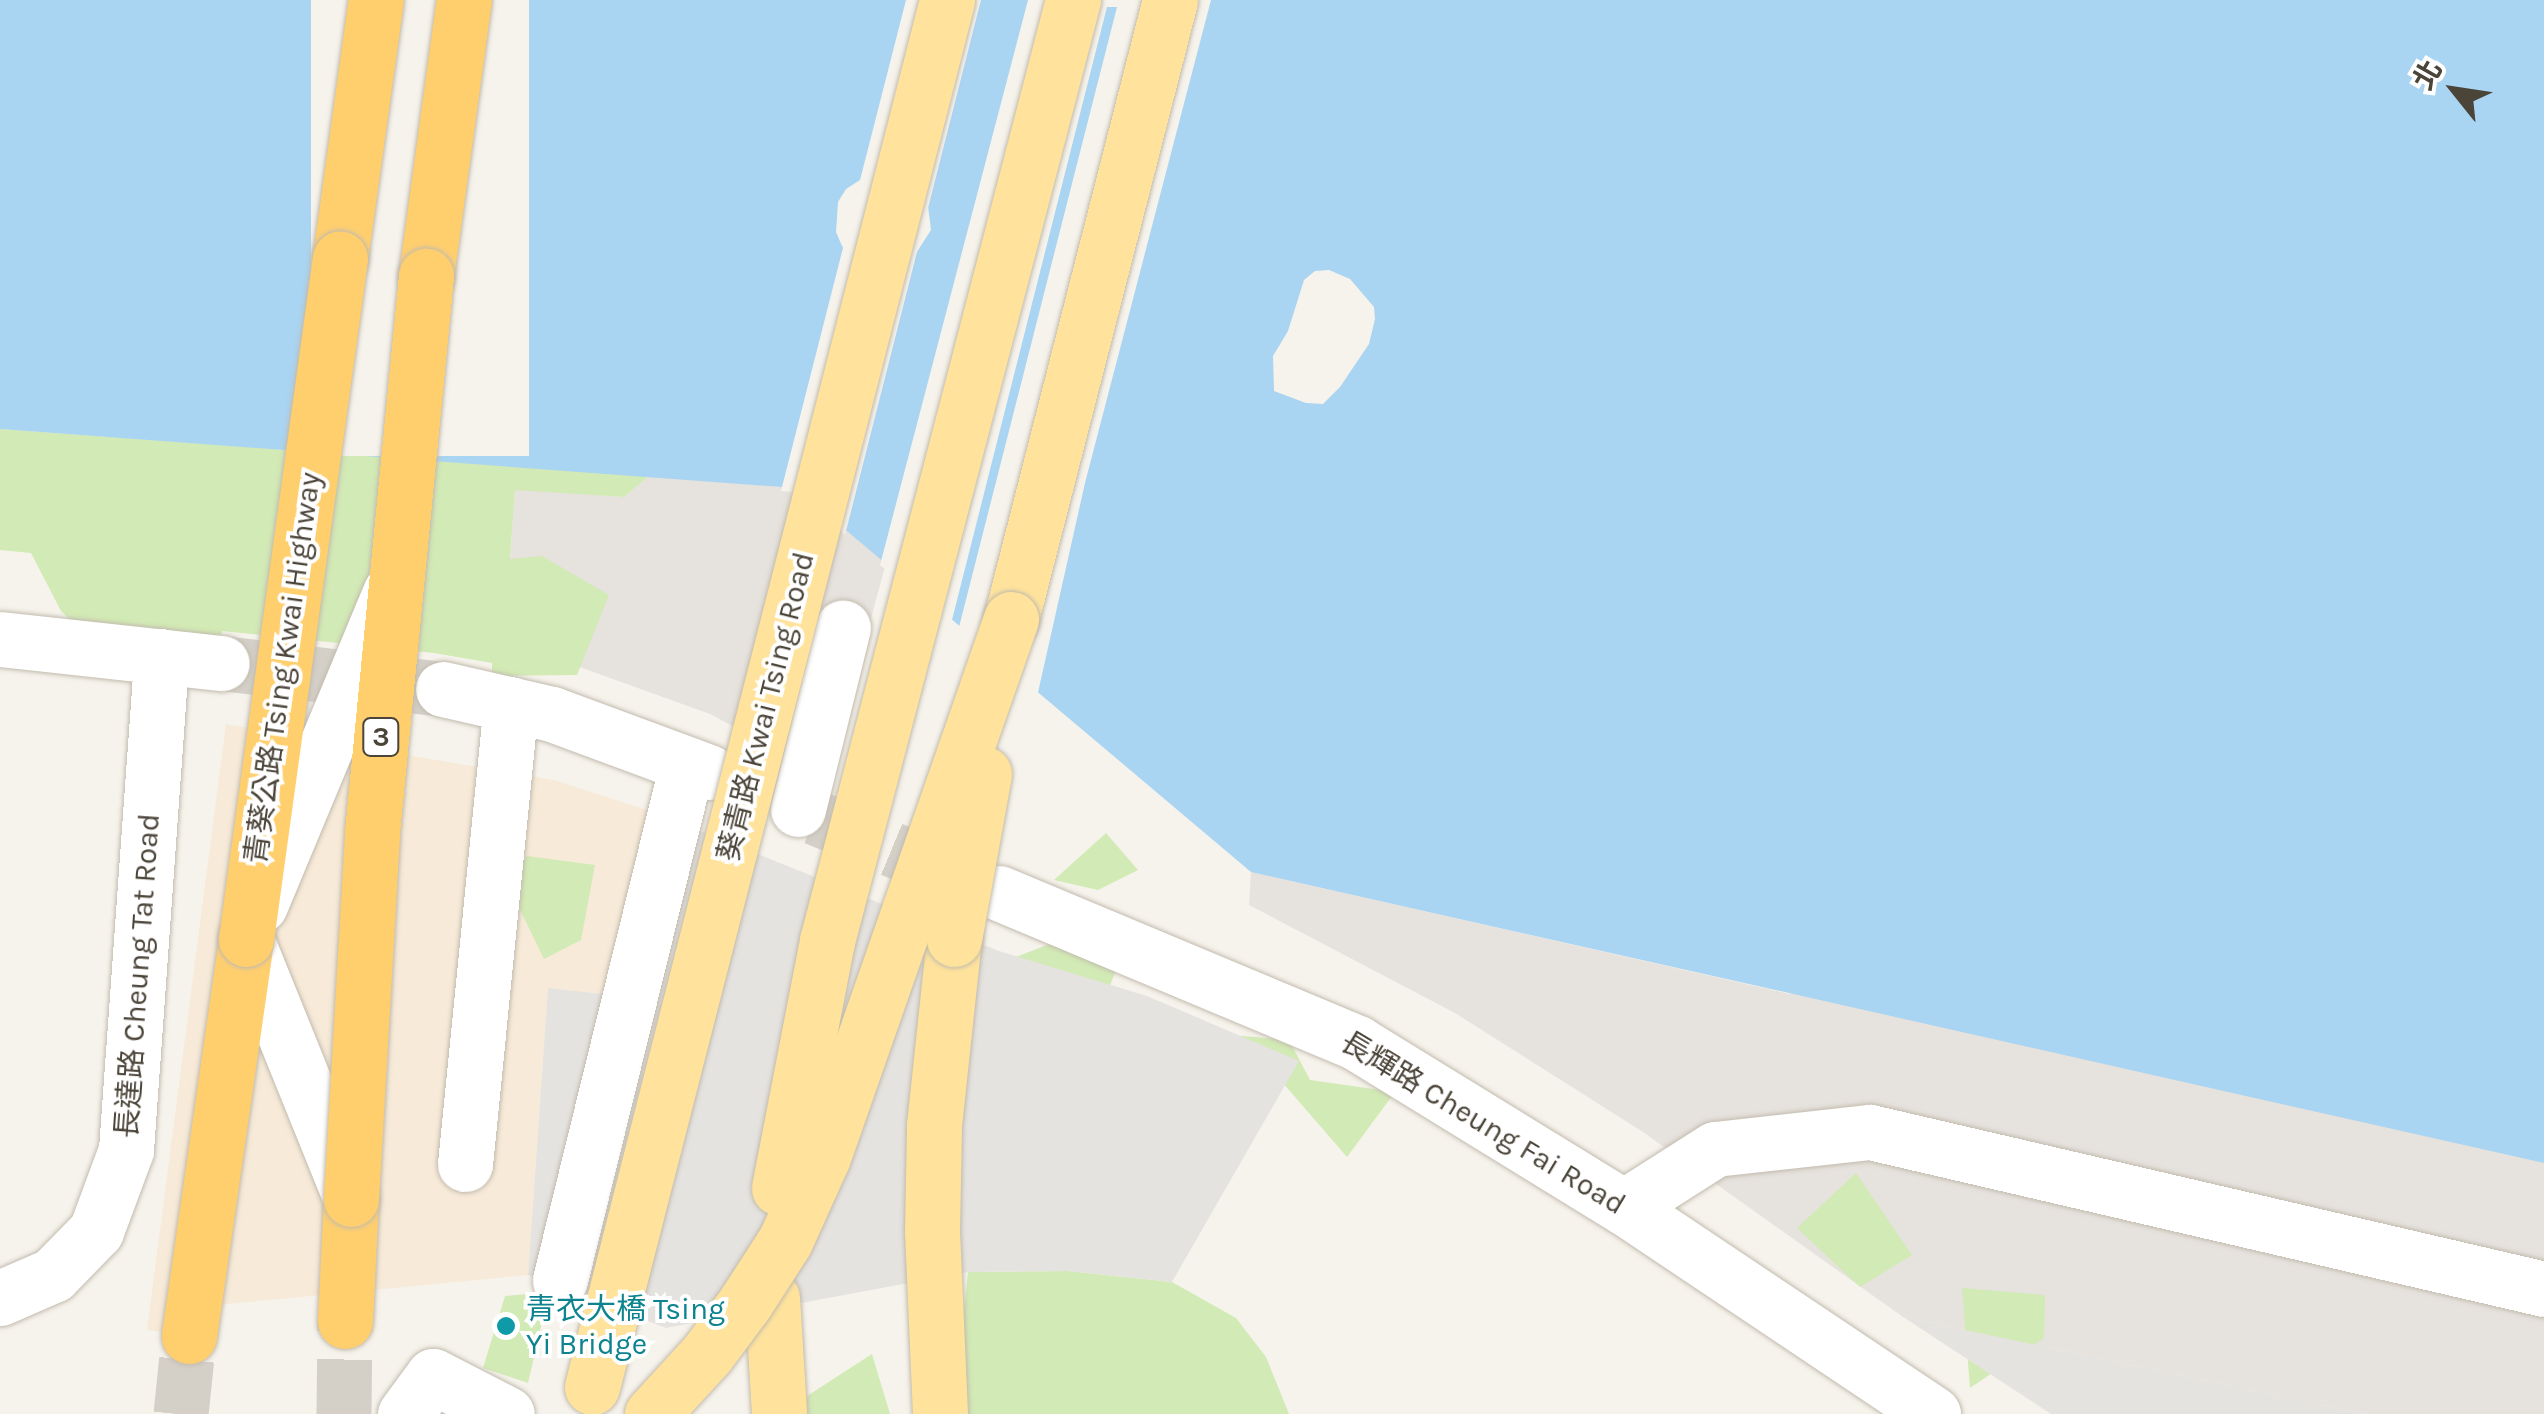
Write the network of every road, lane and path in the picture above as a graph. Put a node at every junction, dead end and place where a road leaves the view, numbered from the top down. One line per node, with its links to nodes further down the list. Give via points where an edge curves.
1 (376, 0): 16 (highway, 青葵公路 Tsing Kwai Highway, bridge)
2 (464, 0): 6 (highway, 3, bridge, via 426,276)
3 (947, 0): 27 (main road, 葵青路 Kwai Tsing Road, bridge)
4 (1072, 0): 18 (main road, bridge, via 827,940)
5 (1170, 0): 7 (main road)
6 (397, 575): 16 (street, bridge); 19 (highway, 3, bridge, via 372,832)
7 (1011, 619): 28 (main road, bridge, via 942,1042 932,1232); 31 (main road, bridge, via 824,1157 745,1302)
8 (843, 627): 14 (street)
9 (7, 631): 10 (street)
10 (162, 656): 11 (street); 23 (street, 長達路 Cheung Tat Road, via 126,1150 96,1231 52,1275)
11 (222, 663)
12 (443, 689): 13 (street)
13 (511, 704): 17 (street); 21 (street, via 698,768)
14 (797, 809)
15 (999, 894): 20 (street, 長輝路 Cheung Fai Road, via 1357,1043)
16 (246, 939): 19 (street, bridge); 26 (highway, 青葵公路 Tsing Kwai Highway)
17 (465, 1164)
18 (780, 1188)
19 (351, 1199): 25 (highway, 3)
20 (1624, 1207): 22 (street, via 1715,1149 1870,1132); 33 (street, 長輝路 Cheung Fai Road)
21 (560, 1280)
22 (2544, 1288)
23 (0, 1298)
24 (772, 1298): 32 (main road)
25 (346, 1321)
26 (189, 1336)
27 (588, 1400)
28 (939, 1408)
29 (404, 1414): 30 (street, via 434,1376)
30 (507, 1414)
31 (652, 1414)
32 (778, 1414)
33 (1933, 1414)

